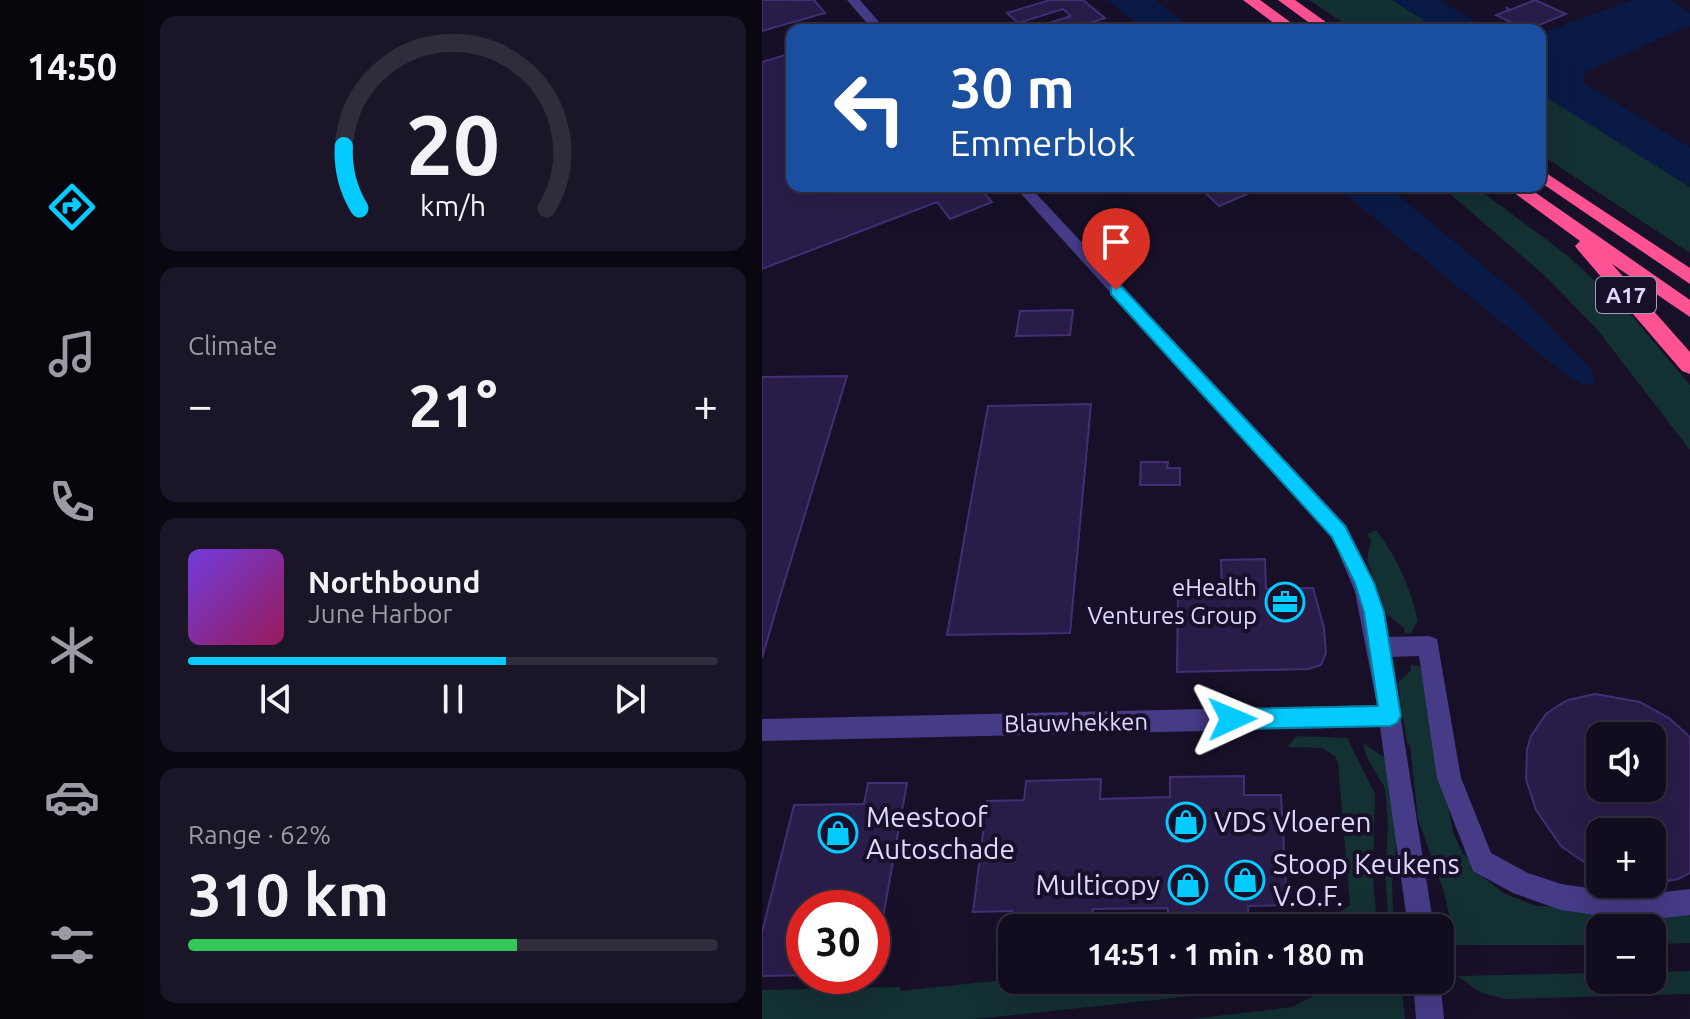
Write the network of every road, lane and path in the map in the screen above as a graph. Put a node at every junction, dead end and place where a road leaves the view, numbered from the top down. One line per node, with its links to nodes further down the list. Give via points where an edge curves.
1 (853, 0): 4 (street)
2 (1250, 0): 5 (highway)
3 (1285, 0): 6 (highway)
4 (875, 24)
5 (1284, 24)
6 (1320, 24)
7 (1546, 178): 11 (highway, A17)
8 (1027, 192): 14 (street, via 1339,531 1365,583)
9 (1522, 192): 10 (highway, A17)
10 (1566, 223): 12 (highway, A17); 13 (highway, A17)
11 (1690, 277)
12 (1690, 310)
13 (1690, 366)
14 (1378, 647): 15 (street); 17 (street, via 1429,646 1449,778 1482,862 1561,897 1638,908)
15 (1390, 716): 16 (street, Blauwhekken); 18 (street)
16 (762, 730)
17 (1690, 902)
18 (1419, 914)
19 (1428, 994): 20 (street)
20 (1430, 1019)

